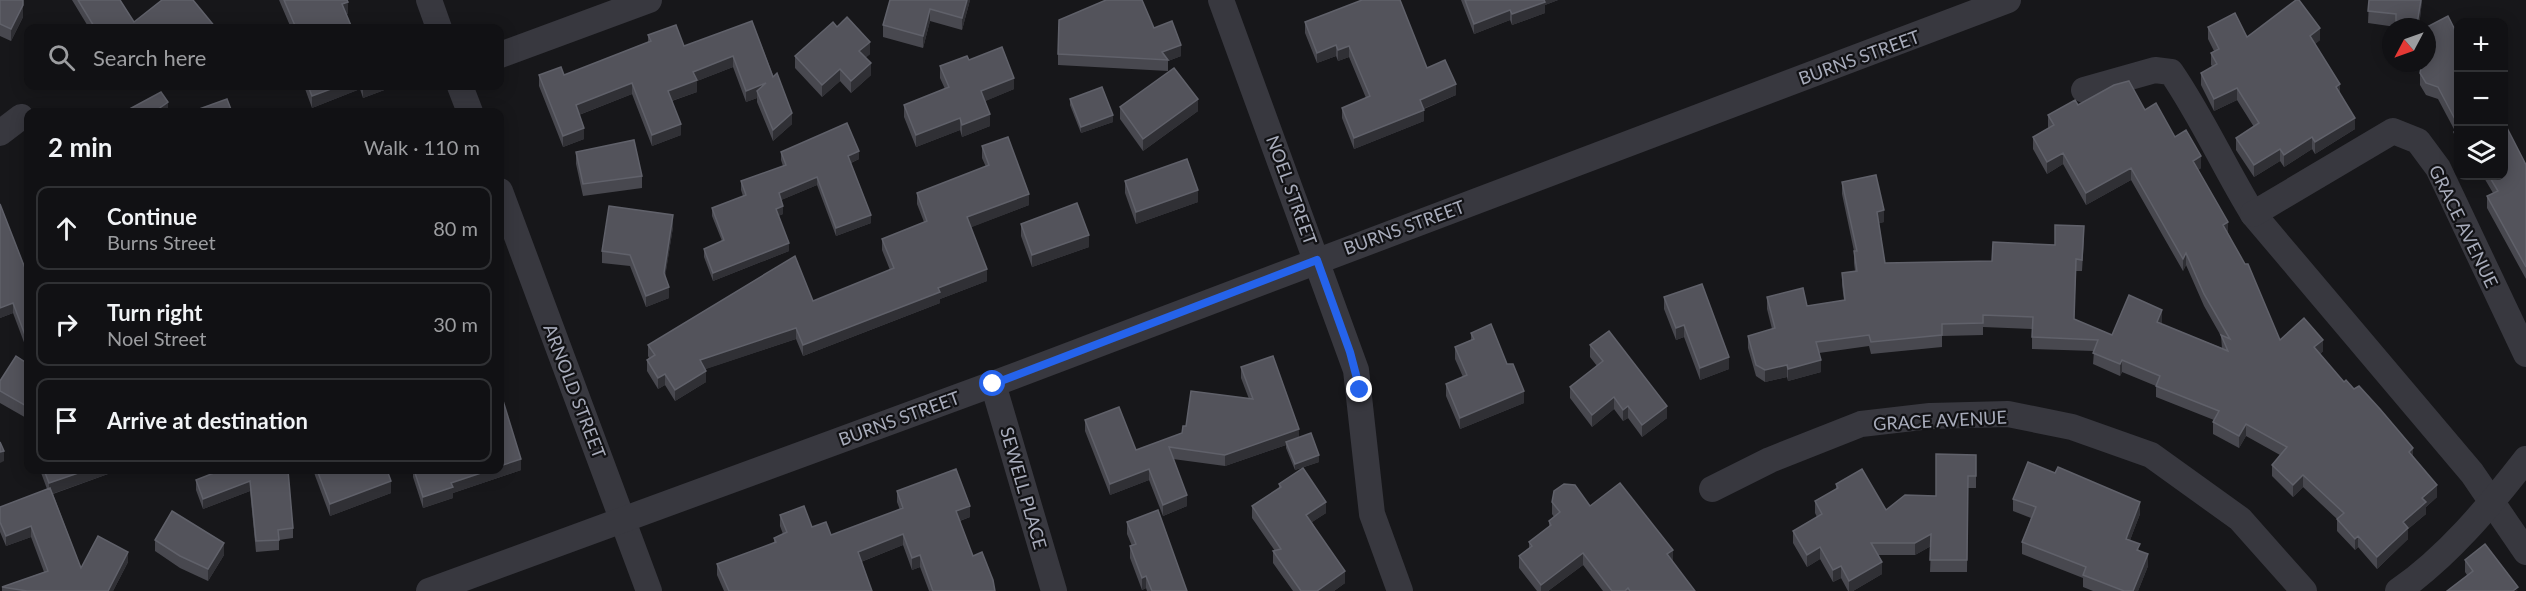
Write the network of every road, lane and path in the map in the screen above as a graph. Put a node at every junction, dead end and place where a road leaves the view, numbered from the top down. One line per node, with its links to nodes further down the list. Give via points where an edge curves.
1 (429, 0): 5 (street)
2 (649, 0): 6 (street)
3 (1221, 0): 14 (street, NOEL STREET)
4 (2008, 0): 14 (street, BURNS STREET)
5 (438, 24)
6 (504, 54)
7 (462, 90): 9 (street)
8 (2084, 90): 13 (street, via 2154,70 2171,72 2193,103)
9 (468, 108)
10 (21, 117): 11 (street)
11 (0, 133)
12 (504, 201): 20 (street, ARNOLD STREET)
13 (2253, 214): 15 (street, GRACE AVENUE, via 2393,131 2418,141 2438,168); 19 (street, via 2472,474)
14 (1317, 260): 16 (street, BURNS STREET); 25 (street, NOEL STREET, via 1356,370 1372,514)
15 (2526, 354)
16 (993, 384): 20 (street, BURNS STREET); 24 (street, SEWELL PLACE)
17 (2526, 459): 19 (street)
18 (1712, 489): 26 (street, GRACE AVENUE, via 1770,460 1861,424 1930,416 2008,414 2072,427 2151,455 2240,519)
19 (2489, 502): 21 (street); 27 (street, via 2447,550)
20 (623, 519): 22 (street, BURNS STREET); 23 (street, ARNOLD STREET)
21 (2526, 552)
22 (429, 591)
23 (649, 591)
24 (1054, 591)
25 (1400, 591)
26 (2304, 591)
27 (2397, 591)

